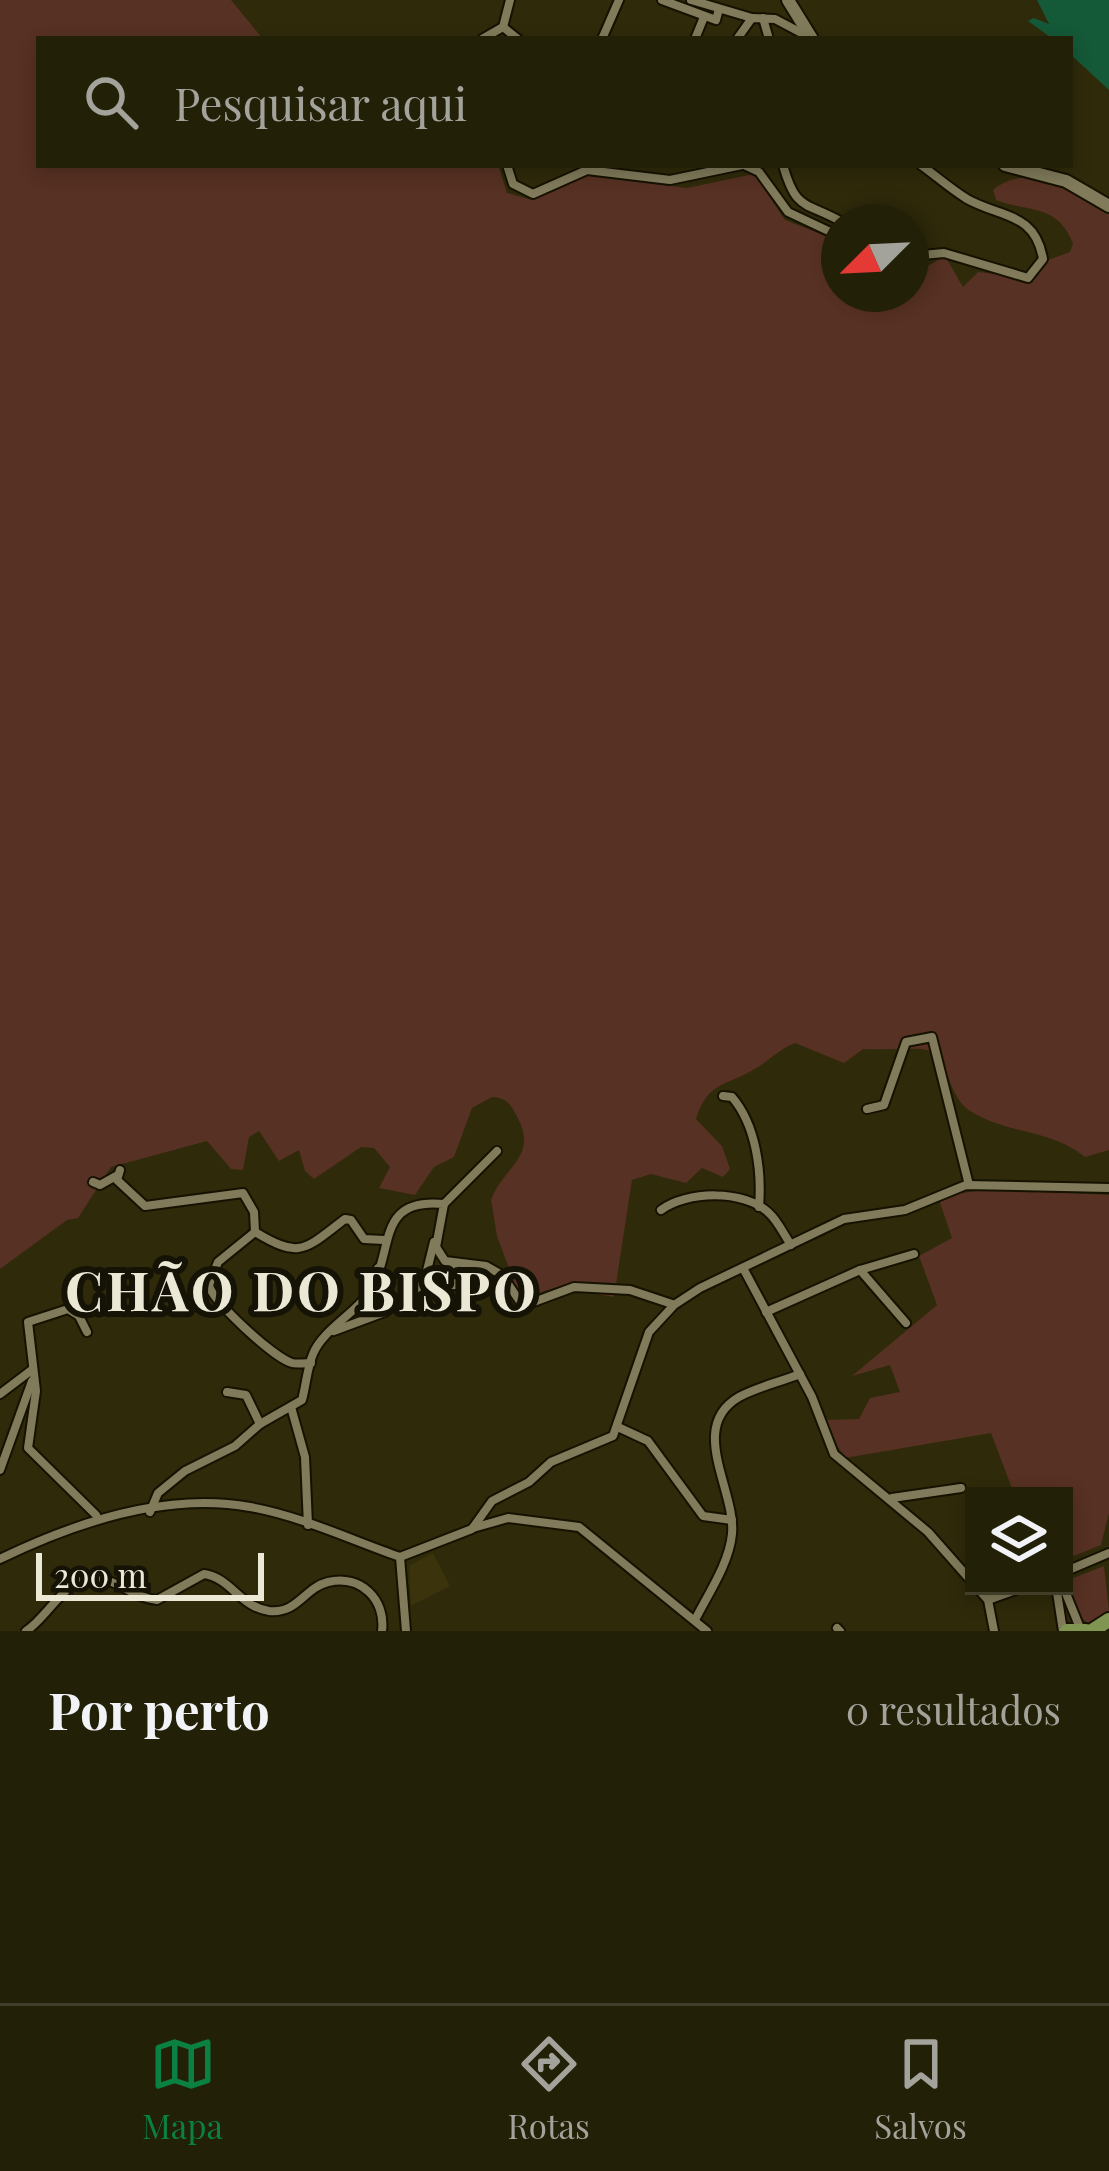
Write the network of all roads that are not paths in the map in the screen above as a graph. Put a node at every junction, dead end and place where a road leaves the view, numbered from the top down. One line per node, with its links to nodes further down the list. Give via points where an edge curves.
1 (510, 0): 10 (street)
2 (619, 0): 13 (street)
3 (662, 0): 7 (street)
4 (691, 0): 6 (street)
5 (788, 0): 18 (main road)
6 (719, 9): 7 (street, via 716,20); 8 (street)
7 (704, 17): 14 (street)
8 (752, 18): 9 (street); 15 (street)
9 (763, 18): 16 (street); 17 (street)
10 (503, 27): 11 (street); 12 (street)
11 (487, 36)
12 (514, 36)
13 (603, 36)
14 (696, 36)
15 (739, 36)
16 (768, 36)
17 (806, 36)
18 (810, 36)
19 (508, 168): 20 (street, via 514,184 533,194 587,170 670,180)
20 (728, 168)
21 (750, 168): 27 (street, via 788,212)
22 (784, 168): 26 (street, via 790,194)
23 (925, 168): 28 (street, via 968,200 1030,225 1043,259 1028,278)
24 (1016, 168): 25 (main road, via 1066,181)
25 (1109, 206)
26 (821, 214)
27 (821, 228)
28 (929, 254)
29 (722, 1096): 36 (street, via 746,1117)
30 (867, 1109): 33 (street, via 884,1105 906,1042 932,1037)
31 (496, 1151): 35 (street)
32 (93, 1182): 38 (street, via 118,1173 145,1206 243,1193)
33 (969, 1185): 34 (street); 41 (street, via 905,1210 844,1220)
34 (1109, 1188)
35 (444, 1204): 39 (street); 40 (street, via 424,1202 398,1215)
36 (759, 1208): 37 (street, via 707,1196 675,1199); 41 (street)
37 (661, 1210)
38 (255, 1232): 40 (street, via 298,1251 351,1220 364,1239); 54 (street, via 218,1262 210,1295 274,1354)
39 (438, 1236): 43 (street, via 439,1254); 47 (street)
40 (384, 1240): 44 (street)
41 (791, 1245): 45 (street)
42 (914, 1254): 46 (street)
43 (453, 1263): 47 (street, via 459,1285); 48 (street, via 502,1275 523,1306 574,1287 630,1290)
44 (378, 1268): 49 (street, via 388,1282); 52 (street, via 374,1285)
45 (742, 1268): 48 (street); 50 (street)
46 (860, 1270): 50 (street); 51 (street)
47 (420, 1286): 49 (street)
48 (674, 1305): 61 (street, via 649,1332)
49 (389, 1310): 52 (street)
50 (766, 1312): 56 (street)
51 (906, 1323)
52 (332, 1331): 54 (street)
53 (87, 1332): 55 (street, via 68,1309 34,1317)
54 (311, 1363): 59 (street, via 302,1400)
55 (33, 1374): 58 (street); 62 (street); 66 (street, via 28,1448)
56 (800, 1374): 64 (street, via 834,1454); 67 (street, via 739,1397 721,1413 713,1441)
57 (227, 1392): 60 (street, via 246,1395)
58 (0, 1394)
59 (291, 1407): 60 (street); 68 (street, via 304,1450)
60 (260, 1424): 65 (street, via 185,1471)
61 (620, 1428): 67 (street, via 648,1441 703,1516); 69 (street, via 491,1501)
62 (0, 1470)
63 (961, 1488): 64 (street)
64 (891, 1498): 77 (street)
65 (150, 1511): 66 (street); 68 (street, via 247,1506)
66 (97, 1516): 72 (street)
67 (732, 1520): 79 (street)
68 (308, 1525): 71 (street)
69 (472, 1529): 71 (street); 79 (street, via 508,1518 579,1527)
70 (1109, 1553): 73 (street)
71 (400, 1557): 82 (street)
72 (0, 1558)
73 (1073, 1568)
74 (1002, 1595): 77 (street)
75 (1060, 1595): 84 (street)
76 (1064, 1595): 85 (street)
77 (988, 1600): 83 (street)
78 (1109, 1620): 85 (main road)
79 (700, 1627)
80 (26, 1631): 81 (street, via 84,1580 157,1600 204,1574 246,1604 277,1611 328,1582 349,1581 379,1604)
81 (382, 1631)
82 (406, 1631)
83 (994, 1631)
84 (1065, 1631): 85 (main road)
85 (1086, 1631)

